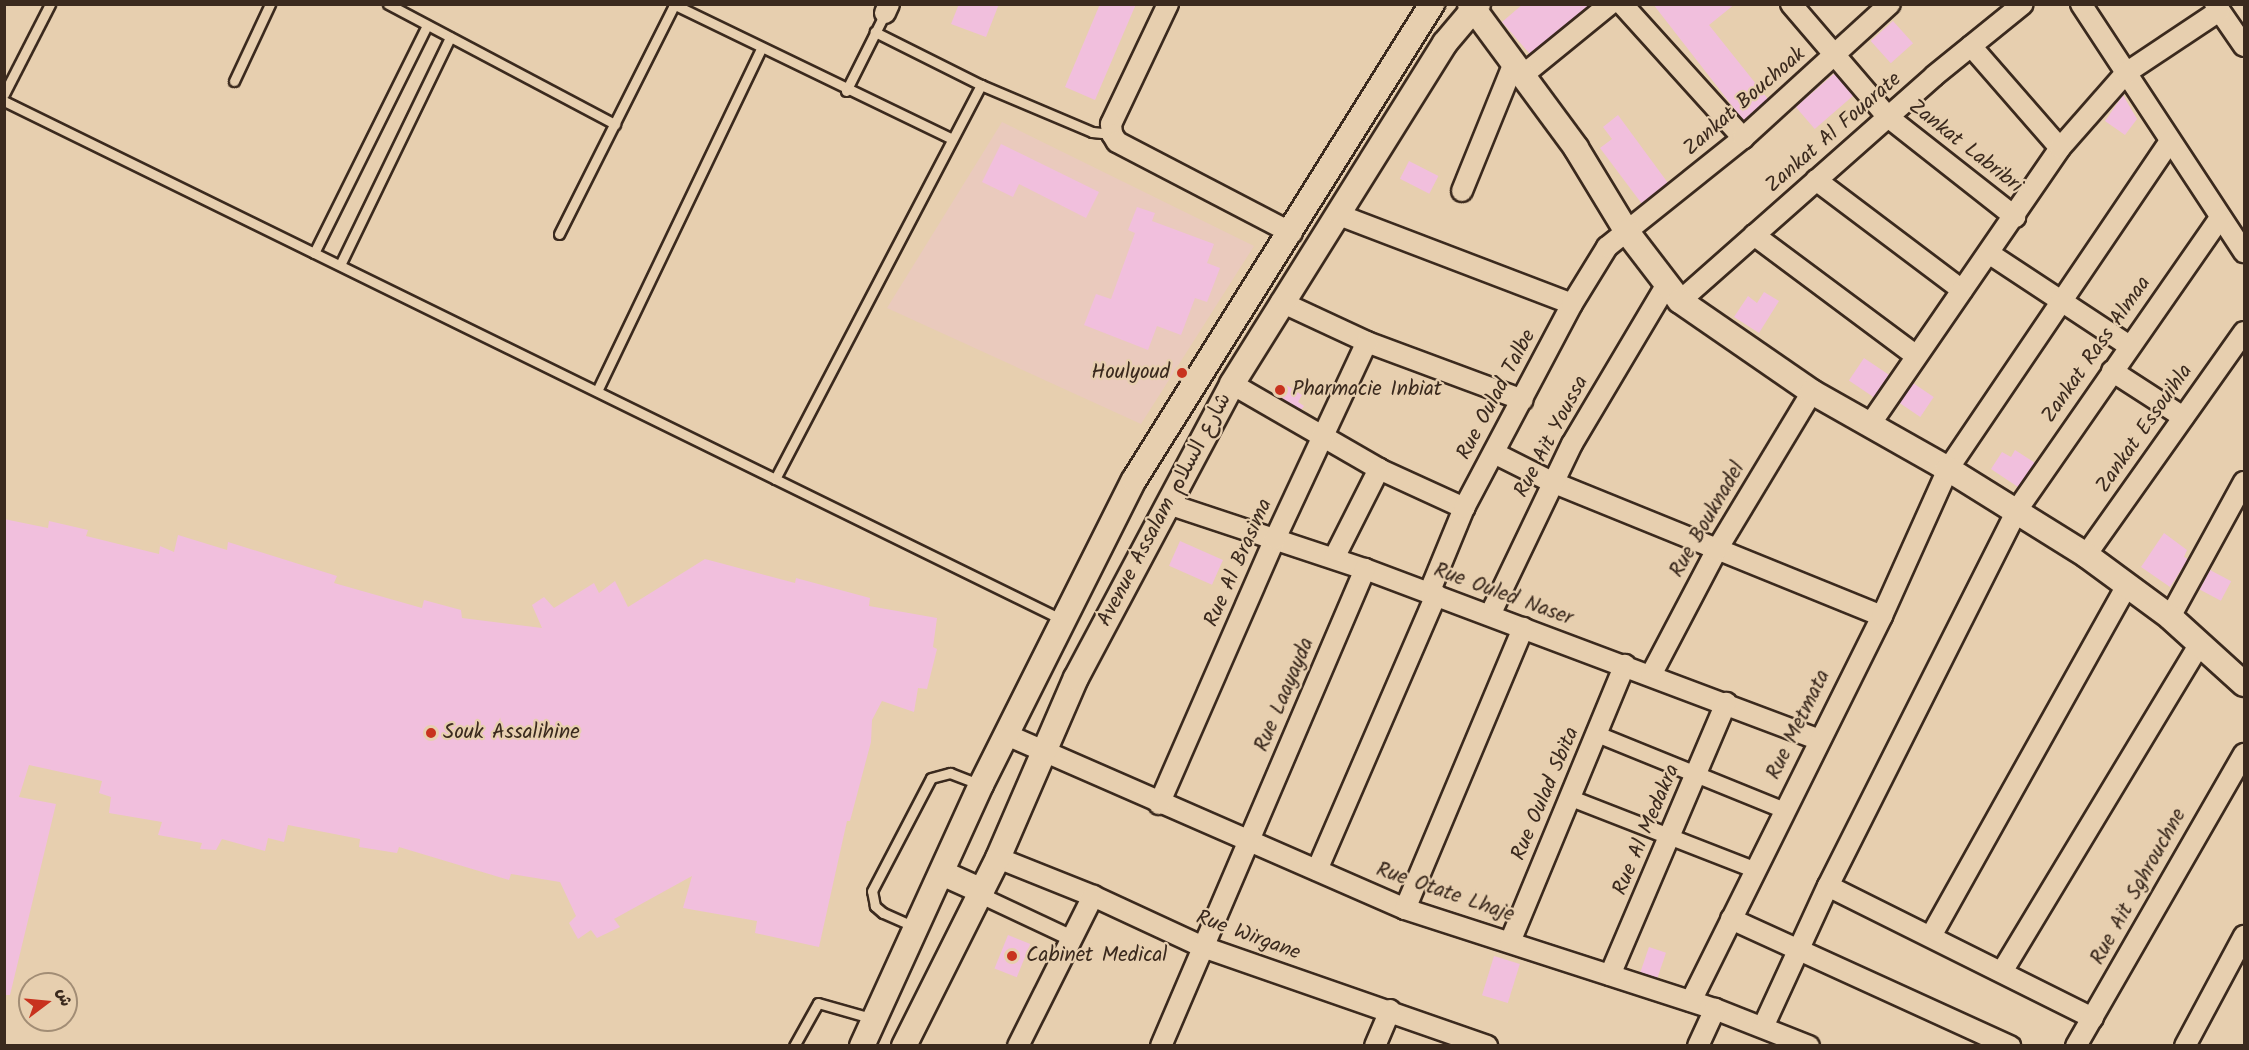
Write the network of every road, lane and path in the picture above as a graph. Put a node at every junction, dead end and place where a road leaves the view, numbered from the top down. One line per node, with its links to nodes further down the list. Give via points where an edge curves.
1 (50, 4): 28 (lane)
2 (270, 4): 25 (lane)
3 (388, 4): 16 (lane)
4 (1168, 4): 32 (street, via 1111,124)
5 (1432, 4): 42 (street, Avenue Assalam شارع السلام)
6 (1610, 4): 23 (street)
7 (1622, 4): 33 (street)
8 (1791, 4): 22 (street, Zankat Labribri)
9 (1890, 4): 22 (street, Zankat Bouchoak)
10 (2023, 4): 19 (street, Zankat Al Fouarate)
11 (2080, 4): 24 (street)
12 (673, 5): 21 (lane); 31 (lane)
13 (1474, 6): 23 (street); 39 (street, Avenue Assalam شارع السلام, via 1445,43)
14 (2217, 8): 20 (street); 24 (street)
15 (887, 9): 17 (lane)
16 (427, 25): 18 (lane); 46 (lane)
17 (875, 32): 26 (lane); 27 (lane)
18 (450, 37): 31 (lane); 49 (lane)
19 (1971, 46): 30 (street, Zankat Al Fouarate); 36 (street)
20 (2244, 46)
21 (761, 49): 27 (lane); 61 (lane)
22 (1834, 56): 30 (street, Zankat Labribri); 33 (street, Zankat Bouchoak)
23 (1519, 69): 38 (street); 43 (street, via 1576,148)
24 (2126, 73): 35 (street); 36 (street)
25 (234, 81)
26 (981, 85): 32 (lane, via 1092,132); 34 (lane)
27 (846, 91): 34 (lane)
28 (4, 94)
29 (4, 101): 46 (lane)
30 (1888, 117): 37 (street, Zankat Al Fouarate); 40 (street, Zankat Labribri)
31 (615, 124): 44 (lane)
32 (1112, 134): 42 (street, via 1117,142)
33 (1743, 138): 43 (street, Zankat Bouchoak)
34 (952, 139): 70 (lane)
35 (2170, 141): 41 (street); 53 (street, Rue Metmata)
36 (2060, 148): 40 (street)
37 (1816, 180): 45 (street, Zankat Al Fouarate); 50 (street)
38 (1462, 191)
39 (1339, 215): 52 (street, Avenue Assalam شارع السلام); 54 (street)
40 (2015, 217): 48 (street)
41 (2219, 219): 47 (street); 57 (street, Zankat Rass Almaa)
42 (1292, 232): 86 (street, Avenue Assalam شارع السلام, via 1134,480)
43 (1628, 232): 51 (street); 54 (street, Rue Oulad Talbe, via 1607,247)
44 (559, 234)
45 (1754, 235): 51 (street, Zankat Al Fouarate); 58 (street)
46 (314, 252): 49 (lane)
47 (2244, 252)
48 (1990, 254): 50 (street); 53 (street)
49 (340, 265): 61 (lane)
50 (1962, 290): 58 (street)
51 (1673, 294): 62 (street); 71 (street, Rue Ait Youssa)
52 (1281, 302): 56 (street); 60 (street, Avenue Assalam شارع السلام)
53 (2062, 302): 57 (street); 69 (street, Rue Metmata)
54 (1572, 304): 63 (street, Rue Oulad Talbe)
55 (2244, 332): 64 (street, Zankat Essouihla)
56 (1367, 342): 63 (street); 66 (street, Rue Al Brasima)
57 (2128, 345): 59 (street, Zankat Rass Almaa)
58 (1915, 355): 65 (street)
59 (2112, 371): 64 (street); 75 (street, Zankat Rass Almaa)
60 (1232, 384): 66 (street); 73 (street, Avenue Assalam شارع السلام)
61 (597, 392): 70 (lane)
62 (1812, 392): 65 (street); 77 (street, Rue Bouknadel)
63 (1523, 400): 67 (street, Rue Oulad Talbe)
64 (2182, 417): 78 (street, Zankat Essouihla)
65 (1871, 423): 69 (street)
66 (1323, 435): 68 (street); 76 (street, Rue Al Brasima)
67 (1494, 453): 71 (street); 74 (street, Rue Oulad Talbe)
68 (1379, 469): 74 (street); 79 (street)
69 (1948, 469): 75 (street); 84 (street, Rue Metmata)
70 (775, 479): 86 (lane)
71 (1552, 482): 77 (street); 83 (street, Rue Ait Youssa)
72 (2244, 482): 85 (street)
73 (1168, 504): 76 (street, Rue Ouled Naser); 96 (street, Avenue Assalam شارع السلام, via 1086,659)
74 (1464, 508): 82 (street, Rue Oulad Talbe)
75 (2017, 510): 78 (street); 109 (street, Zankat Rass Almaa)
76 (1275, 539): 79 (street, Rue Ouled Naser); 101 (street, Rue Al Brasima)
77 (1716, 551): 84 (street); 90 (street, Rue Bouknadel)
78 (2086, 555): 81 (street)
79 (1334, 558): 80 (street, Rue Ouled Naser)
80 (1365, 569): 82 (street, Rue Ouled Naser); 104 (street, Rue Laayayda)
81 (2127, 585): 85 (street); 115 (street)
82 (1432, 594): 83 (street, Rue Ouled Naser); 106 (street, Rue Oulad Talbe)
83 (1490, 615): 87 (street, Rue Ouled Naser)
84 (1882, 616): 95 (street, Rue Metmata)
85 (2170, 617): 88 (street)
86 (1061, 619): 94 (street, Avenue Assalam شارع السلام)
87 (1523, 628): 89 (street, Rue Ouled Naser); 112 (street)
88 (2199, 645): 91 (street); 121 (street)
89 (1625, 665): 90 (street, Rue Ouled Naser); 93 (street, Rue Oulad Sbita)
90 (1651, 675): 92 (street, Rue Ouled Naser)
91 (2243, 679)
92 (1726, 703): 95 (street, Rue Ouled Naser); 98 (street, Rue Al Medakra)
93 (1597, 734): 98 (street); 100 (street, Rue Oulad Sbita)
94 (1007, 735): 96 (street, Rue Otate Lhaje); 99 (street, Avenue Assalam شارع السلام)
95 (1818, 739): 102 (street, Rue Metmata)
96 (1044, 753): 101 (street, Rue Otate Lhaje); 105 (street, Avenue Assalam شارع السلام)
97 (2244, 754): 126 (street, Rue Ait Sghrouchne)
98 (1697, 773): 102 (street); 103 (street, Rue Al Medakra)
99 (981, 785): 108 (street, Avenue Assalam شارع السلام); 114 (lane, via 950,773 931,778 872,891 875,906 882,914)
100 (1571, 798): 103 (street); 118 (street, Rue Oulad Sbita)
101 (1159, 804): 104 (street, Rue Otate Lhaje)
102 (1784, 810): 107 (street, Rue Metmata)
103 (1671, 837): 107 (street); 122 (street, Rue Al Medakra)
104 (1248, 840): 106 (street, Rue Otate Lhaje); 119 (street, Rue Laayayda)
105 (998, 858): 110 (street, Avenue Assalam شارع السلام); 111 (street, Rue Wirgane)
106 (1317, 870): 112 (street, Rue Otate Lhaje)
107 (1756, 870): 113 (street, Rue Metmata)
108 (942, 873): 110 (street); 114 (street, Avenue Assalam شارع السلام)
109 (1828, 886): 115 (street); 120 (street, Zankat Rass Almaa)
110 (981, 893): 117 (street); 132 (street, Avenue Assalam شارع السلام)
111 (1093, 896): 117 (street); 119 (street, Rue Wirgane)
112 (1405, 909): 118 (street, Rue Otate Lhaje)
113 (1731, 919): 120 (street); 123 (street, Rue Metmata)
114 (917, 928): 127 (street, Avenue Assalam شارع السلام)
115 (1930, 936): 121 (street)
116 (2244, 936): 141 (street)
117 (1072, 938): 133 (street)
118 (1510, 942): 122 (street, Rue Otate Lhaje)
119 (1203, 947): 125 (street, Rue Wirgane); 134 (street, Rue Laayayda)
120 (1800, 949): 128 (street, Zankat Rass Almaa); 139 (street)
121 (2003, 970): 126 (street)
122 (1610, 975): 123 (street, Rue Otate Lhaje)
123 (1691, 1001): 124 (street, Rue Otate Lhaje)
124 (1715, 1009): 128 (street, Rue Otate Lhaje); 137 (street)
125 (1390, 1010): 135 (street); 136 (street, Rue Wirgane)
126 (2093, 1018): 140 (street, Rue Ait Sghrouchne)
127 (874, 1019): 130 (lane, via 818,1003); 131 (street, Avenue Assalam شارع السلام)
128 (1763, 1027): 129 (street, Rue Otate Lhaje)
129 (1782, 1041): 138 (street, Rue Otate Lhaje)
130 (794, 1046)
131 (862, 1046)
132 (904, 1046)
133 (1018, 1046)
134 (1161, 1046)
135 (1375, 1046)
136 (1487, 1046)
137 (1698, 1046)
138 (1809, 1046)
139 (2010, 1046)
140 (2076, 1046)
141 (2185, 1046)

